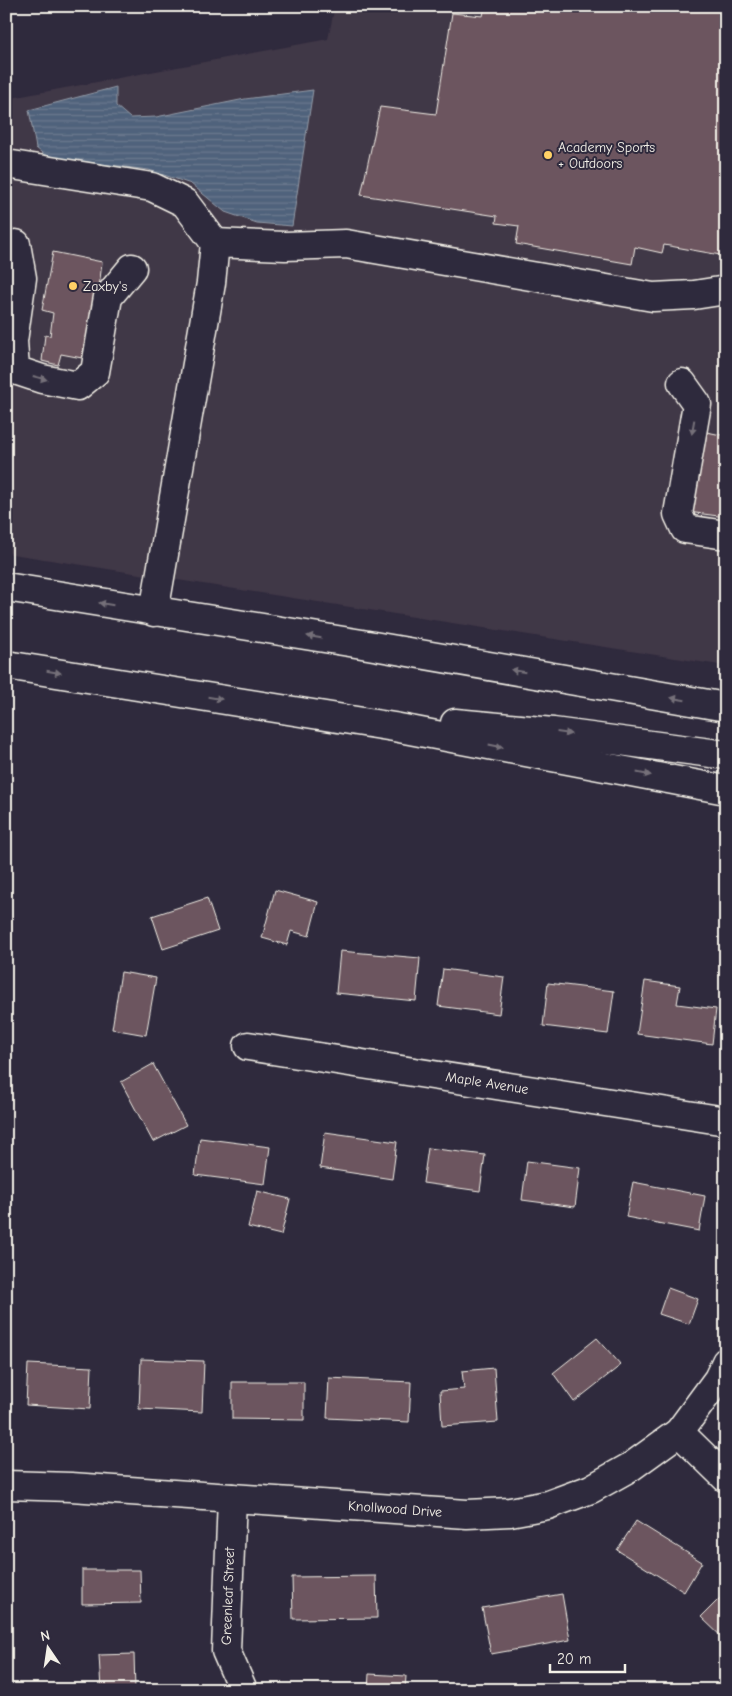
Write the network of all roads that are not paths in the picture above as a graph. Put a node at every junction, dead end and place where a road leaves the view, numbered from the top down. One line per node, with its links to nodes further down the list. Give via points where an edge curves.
1 (6, 164): 2 (main road, via 152,188 185,203)
2 (215, 243): 5 (main road, via 346,244 652,297); 9 (main road, via 211,283)
3 (16, 244): 4 (main road, one-way to 4, via 22,278 13,341 15,370 42,379 78,386 95,372 108,297)
4 (132, 268)
5 (726, 290)
6 (682, 383): 7 (main road, one-way to 7, via 697,404 678,514 685,529)
7 (726, 535)
8 (6, 587): 9 (main road, one-way to 8)
9 (154, 612): 11 (main road, one-way to 9, via 362,644)
10 (6, 665): 12 (main road, one-way to 12)
11 (726, 707)
12 (342, 719): 13 (main road, one-way to 13, via 405,718 553,732); 14 (main road, one-way to 14)
13 (726, 755)
14 (726, 790)
15 (248, 1046): 16 (main road, Maple Avenue)
16 (726, 1121)
17 (726, 1362): 18 (main road, Knollwood Drive, via 718,1379)
18 (679, 1432): 19 (main road); 21 (main road, Knollwood Drive, via 632,1466 591,1489 548,1505 510,1512 467,1514)
19 (726, 1478)
20 (6, 1485): 21 (main road, Knollwood Drive)
21 (232, 1498): 22 (main road, Greenleaf Street, via 226,1651)
22 (243, 1690)

